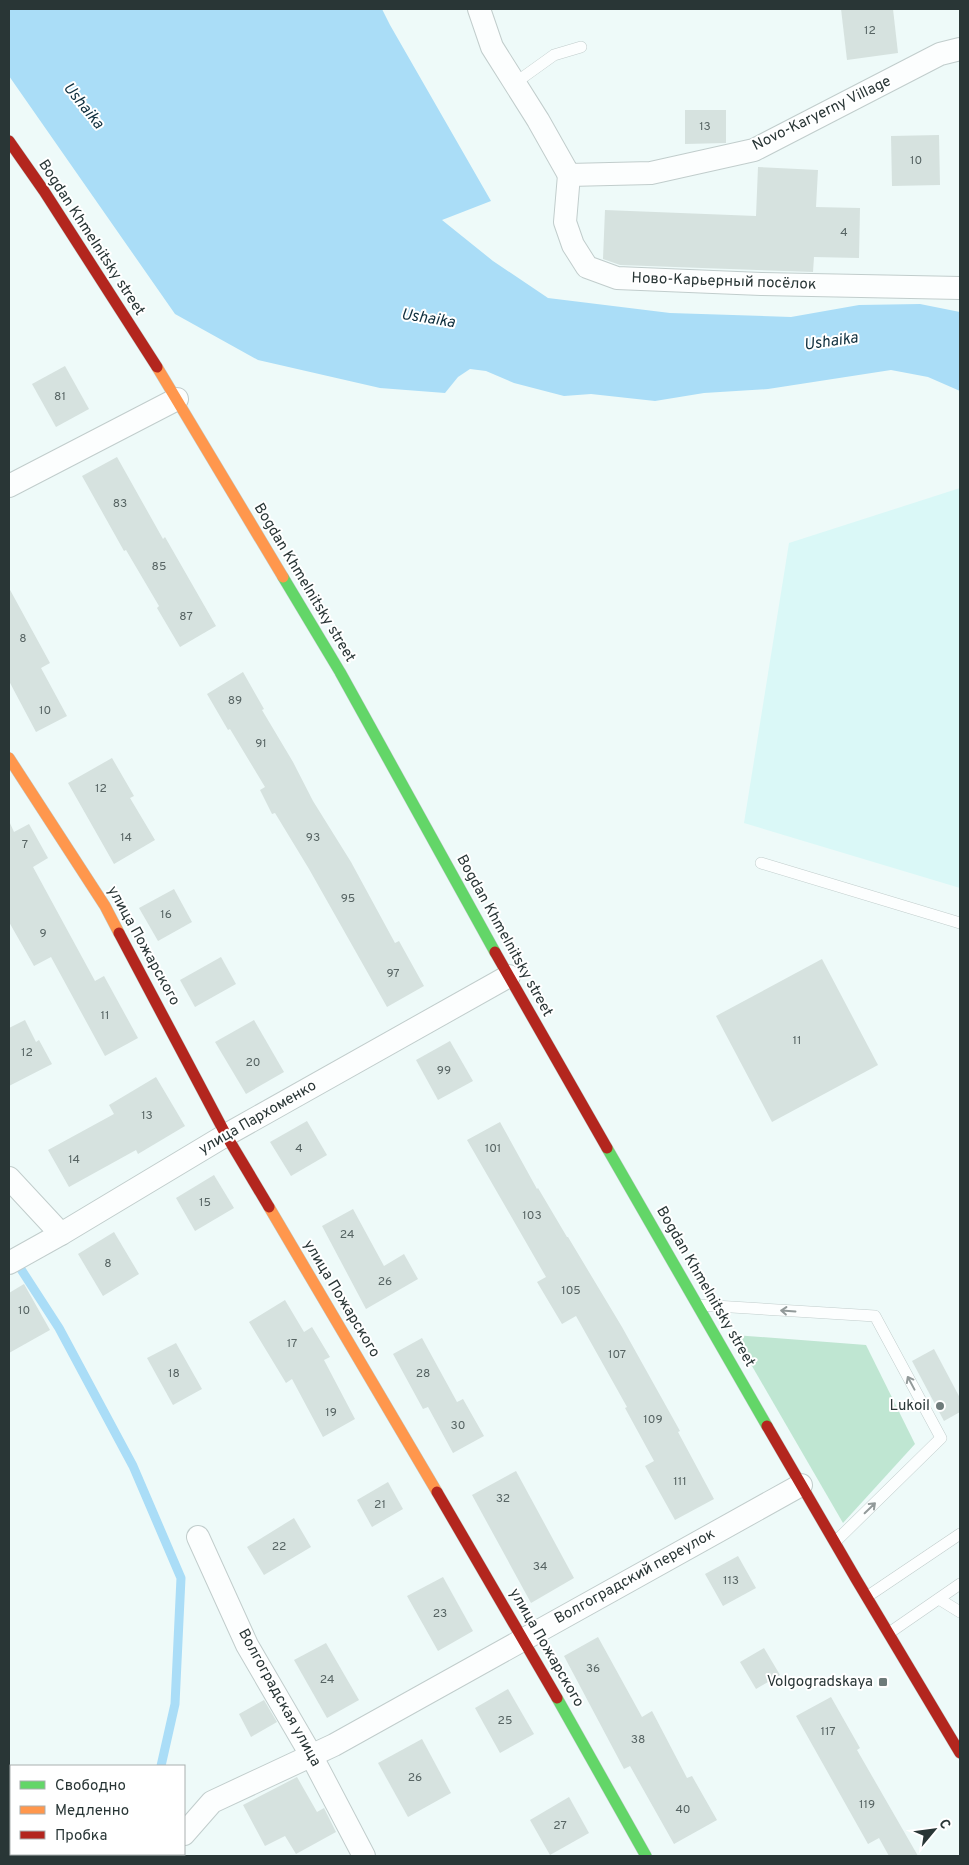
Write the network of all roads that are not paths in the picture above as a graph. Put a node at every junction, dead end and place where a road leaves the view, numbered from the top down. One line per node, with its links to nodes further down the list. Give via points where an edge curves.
1 (479, 9): 4 (street, via 492,47)
2 (581, 47): 4 (lane, via 554,55)
3 (960, 49): 6 (street, Novo-Karyerny Village, via 940,54 754,150 651,173)
4 (515, 83): 6 (street)
5 (9, 141): 8 (street, Bogdan Khmelnitsky street)
6 (569, 175): 7 (street, Ново-Карьерный посёлок, via 565,222 573,245 587,267 617,278)
7 (960, 288)
8 (177, 399): 9 (street); 13 (street, Bogdan Khmelnitsky street, via 340,672)
9 (9, 486)
10 (9, 758): 14 (street, улица Пожарского, via 105,906)
11 (761, 863): 12 (lane)
12 (960, 923)
13 (509, 976): 14 (street, улица Пархоменко); 18 (street, Bogdan Khmelnitsky street)
14 (226, 1135): 16 (street, улица Пархоменко); 28 (street, улица Пожарского)
15 (9, 1178): 16 (street)
16 (61, 1234): 17 (street, улица Пархоменко)
17 (9, 1263)
18 (699, 1305): 19 (street, Bogdan Khmelnitsky street); 22 (lane, one-way to 18, via 941,1438 875,1316)
19 (801, 1485): 22 (street, Bogdan Khmelnitsky street); 28 (street, Волгоградский переулок)
20 (960, 1534): 24 (lane)
21 (198, 1537): 30 (street, Волгоградская улица, via 247,1645)
22 (835, 1542): 24 (street, Bogdan Khmelnitsky street)
23 (960, 1584): 25 (lane)
24 (868, 1596): 27 (street, Bogdan Khmelnitsky street)
25 (939, 1599): 26 (lane); 27 (lane)
26 (960, 1612)
27 (889, 1633): 29 (street, Bogdan Khmelnitsky street)
28 (524, 1639): 30 (street, Волгоградский переулок); 33 (street, улица Пожарского)
29 (960, 1753)
30 (311, 1755): 31 (street, Волгоградский переулок, via 212,1802); 32 (street, Волгоградская улица)
31 (185, 1833)
32 (364, 1856)
33 (646, 1856)

